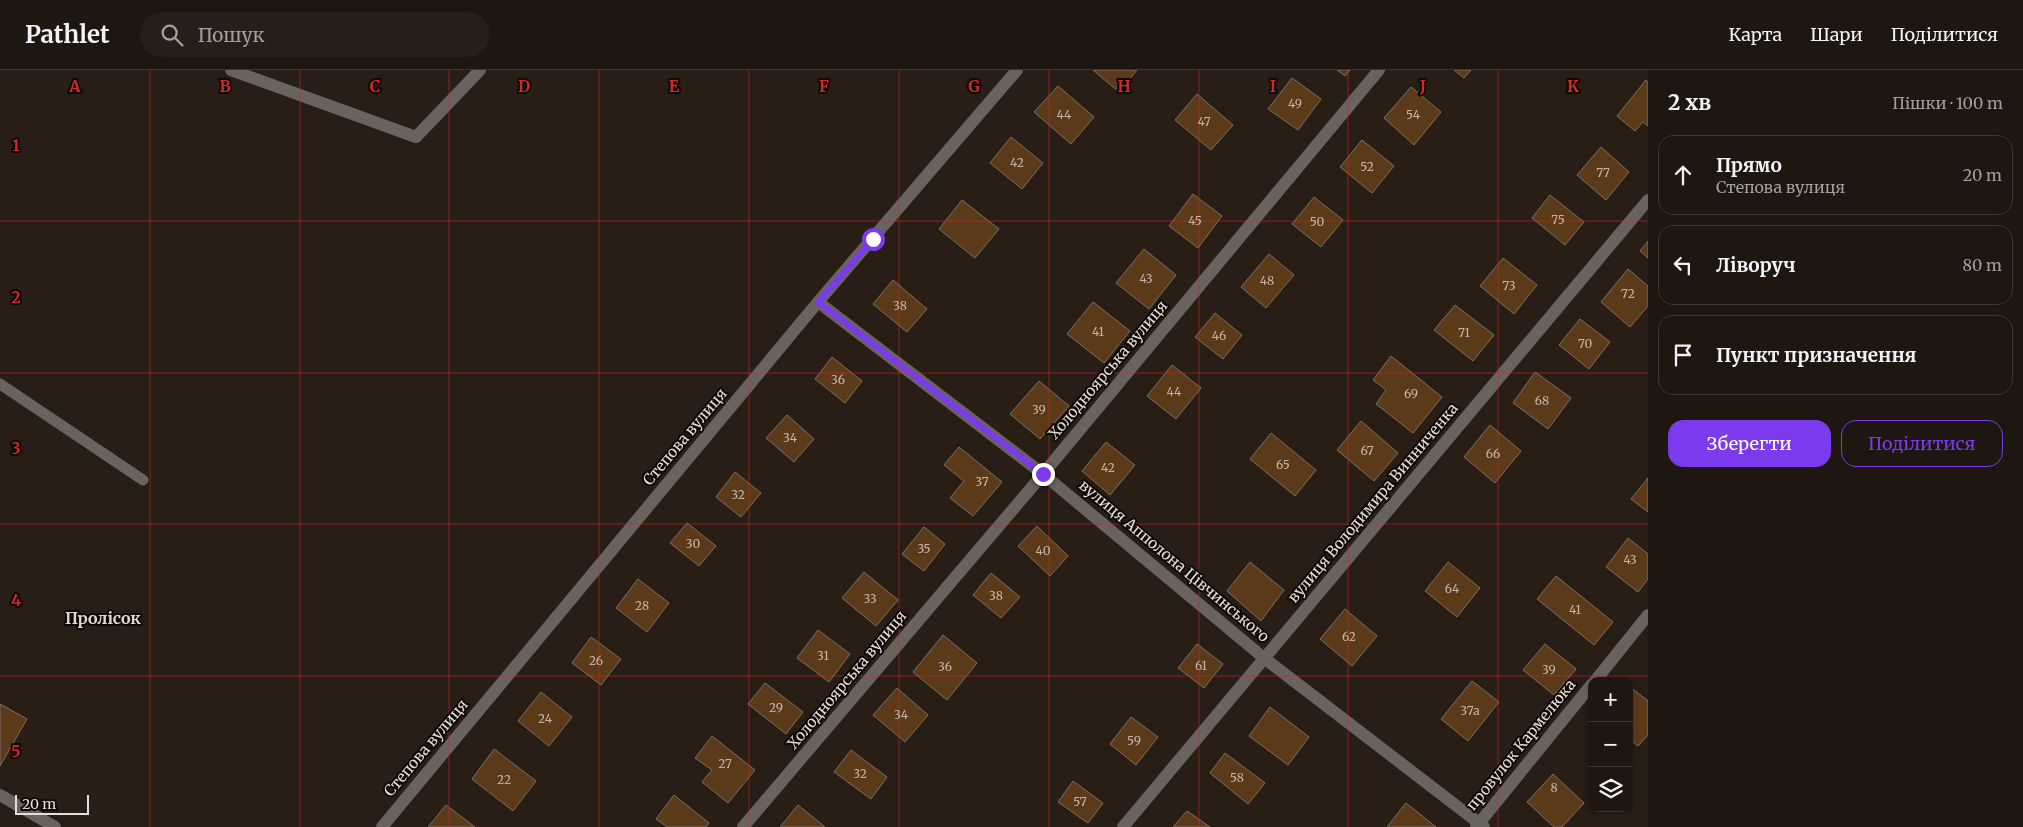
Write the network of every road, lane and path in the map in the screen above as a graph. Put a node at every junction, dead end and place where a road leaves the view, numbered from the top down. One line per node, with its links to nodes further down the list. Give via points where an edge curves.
1 (232, 70): 2 (street, via 416,137)
2 (480, 70)
3 (1018, 70): 6 (street, Степова вулиця)
4 (1379, 70): 8 (street, Холодноярська вулиця)
5 (1648, 200): 11 (street, вулиця Володимира Винниченка)
6 (818, 302): 8 (street, вулиця Апполона Цівчинського); 17 (street, Степова вулиця)
7 (0, 384): 9 (lane)
8 (1043, 474): 11 (street, вулиця Апполона Цівчинського); 18 (street, Холодноярська вулиця)
9 (143, 480)
10 (1648, 615): 12 (street, провулок Кармелюка)
11 (1264, 658): 15 (street, вулиця Апполона Цівчинського); 19 (street, вулиця Володимира Винниченка)
12 (1598, 677)
13 (1588, 689): 15 (street, провулок Кармелюка)
14 (0, 795): 16 (street)
15 (1480, 826)
16 (55, 827)
17 (382, 827)
18 (743, 827)
19 (1122, 827)

